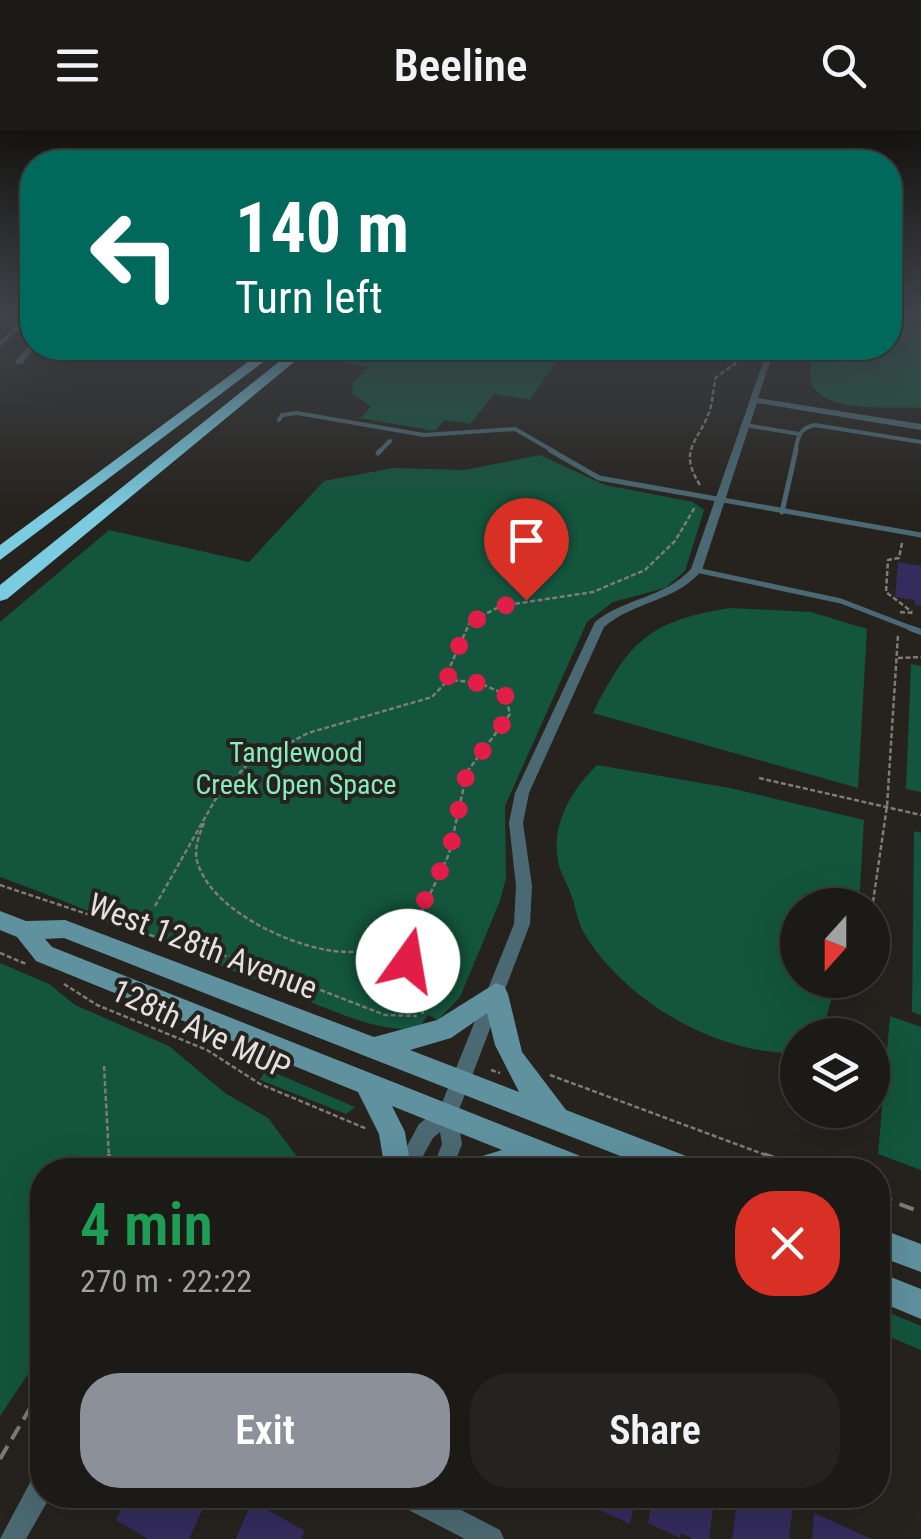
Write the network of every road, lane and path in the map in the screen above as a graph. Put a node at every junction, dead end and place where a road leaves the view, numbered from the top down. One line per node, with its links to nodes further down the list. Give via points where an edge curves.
1 (233, 379): 20 (highway)
2 (246, 379): 21 (highway)
3 (261, 379): 23 (highway)
4 (263, 379): 24 (highway)
5 (716, 379): 15 (path, via 710,410 691,441 690,468)
6 (761, 379): 7 (street)
7 (754, 400): 9 (street); 10 (street)
8 (279, 420): 15 (lane, via 297,413 450,436 506,428 600,478)
9 (744, 425): 11 (lane); 15 (street)
10 (921, 426)
11 (799, 434): 13 (lane, via 815,425); 17 (lane)
12 (390, 441): 14 (lane)
13 (921, 442)
14 (378, 453)
15 (714, 496): 17 (lane); 22 (street)
16 (704, 504): 29 (path, via 691,509 676,541 645,570 592,592 501,606 470,622)
17 (782, 512): 18 (lane)
18 (903, 532): 19 (lane); 25 (path, via 899,558 888,560 886,592 914,613 900,612)
19 (921, 535)
20 (0, 554)
21 (0, 570)
22 (696, 570): 25 (lane, via 841,601); 43 (street, via 678,588 612,613 593,636 518,803 524,910)
23 (0, 582)
24 (0, 595)
25 (898, 622): 26 (lane); 28 (path)
26 (921, 632)
27 (921, 657): 28 (path)
28 (896, 658): 31 (path)
29 (448, 680): 33 (path, via 432,697 274,749 235,775); 39 (path, via 505,694 510,714 467,772 449,854)
30 (759, 778): 31 (path)
31 (887, 806): 32 (path); 35 (path)
32 (921, 815)
33 (206, 817): 36 (path); 39 (path, via 195,848 197,865 214,892 246,915 309,948 342,952)
34 (0, 885): 39 (path, via 242,960 385,1015 425,1018)
35 (875, 888)
36 (154, 906)
37 (0, 920): 38 (main road, West 128th Avenue)
38 (25, 930): 44 (main road, West 128th Avenue, via 65,929); 48 (main road, West 128th Avenue, via 44,954)
39 (407, 943)
40 (0, 953): 41 (path)
41 (35, 968)
42 (60, 981): 51 (path, 128th Ave MUP)
43 (496, 994): 44 (main road, via 443,1030); 47 (street); 50 (main road, via 509,1056)
44 (373, 1048): 47 (main road, West 128th Avenue)
45 (104, 1066): 53 (path)
46 (546, 1074): 60 (path)
47 (460, 1082): 49 (street); 50 (main road, West 128th Avenue)
48 (366, 1083): 49 (main road, West 128th Avenue); 54 (main road)
49 (448, 1115): 52 (main road, West 128th Avenue); 55 (street, via 426,1131); 56 (street)
50 (560, 1120): 59 (main road, West 128th Avenue)
51 (371, 1133)
52 (543, 1154): 57 (main road); 58 (main road, West 128th Avenue)
53 (109, 1158)
54 (398, 1158)
55 (409, 1158)
56 (447, 1158)
57 (526, 1158)
58 (553, 1158)
59 (659, 1158)
60 (774, 1158)
61 (890, 1200): 62 (path)
62 (921, 1212)
63 (890, 1246): 64 (main road)
64 (921, 1258)
65 (890, 1292): 66 (main road)
66 (921, 1304)
67 (30, 1408): 68 (path)
68 (0, 1459)
69 (30, 1507): 71 (street)
70 (431, 1508): 72 (street)
71 (12, 1539)
72 (491, 1539)

